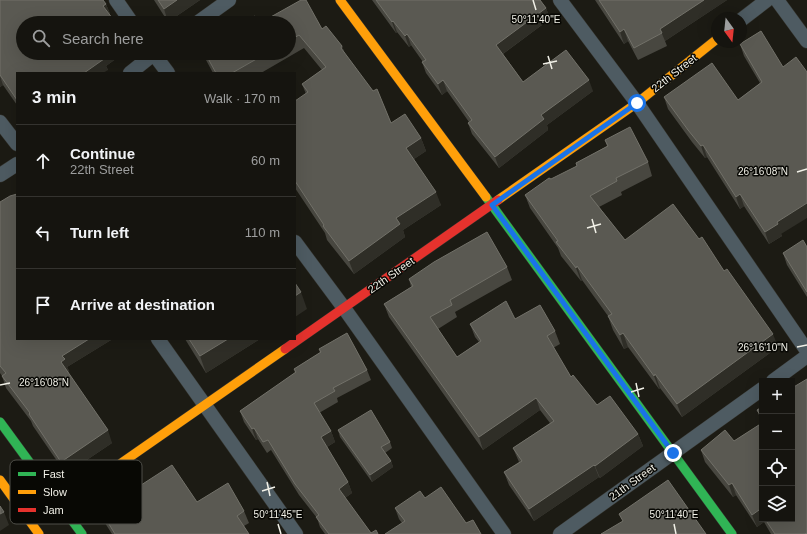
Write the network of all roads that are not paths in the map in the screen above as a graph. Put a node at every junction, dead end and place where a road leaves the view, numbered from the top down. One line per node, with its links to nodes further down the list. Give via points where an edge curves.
1 (116, 0): 8 (street)
2 (229, 0): 9 (street)
3 (340, 0): 21 (street)
4 (560, 0): 16 (street)
5 (767, 0): 7 (street)
6 (777, 0): 10 (street)
7 (747, 15)
8 (127, 16)
9 (207, 16)
10 (807, 41)
11 (711, 44): 16 (street, 22th Street)
12 (146, 60): 14 (street)
13 (159, 60): 15 (street)
14 (131, 72)
15 (167, 72)
16 (637, 103): 21 (street, 22th Street); 25 (street)
17 (0, 122): 18 (street)
18 (16, 143)
19 (16, 165): 20 (street)
20 (0, 175)
21 (492, 205): 23 (street, 22th Street); 31 (street)
22 (296, 243): 23 (street)
23 (344, 308): 29 (street, 22th Street); 41 (street)
24 (159, 340): 29 (street)
25 (807, 351)
26 (807, 356): 27 (street)
27 (777, 378)
28 (759, 391): 31 (street, 21th Street)
29 (205, 405): 33 (street, 22th Street); 40 (street)
30 (0, 422): 32 (street)
31 (673, 453): 42 (street, 21th Street); 43 (street)
32 (28, 460)
33 (126, 460)
34 (0, 480): 35 (street)
35 (10, 494)
36 (32, 524): 38 (street)
37 (75, 524): 39 (street)
38 (39, 534)
39 (82, 534)
40 (296, 534)
41 (504, 534)
42 (560, 534)
43 (732, 534)

